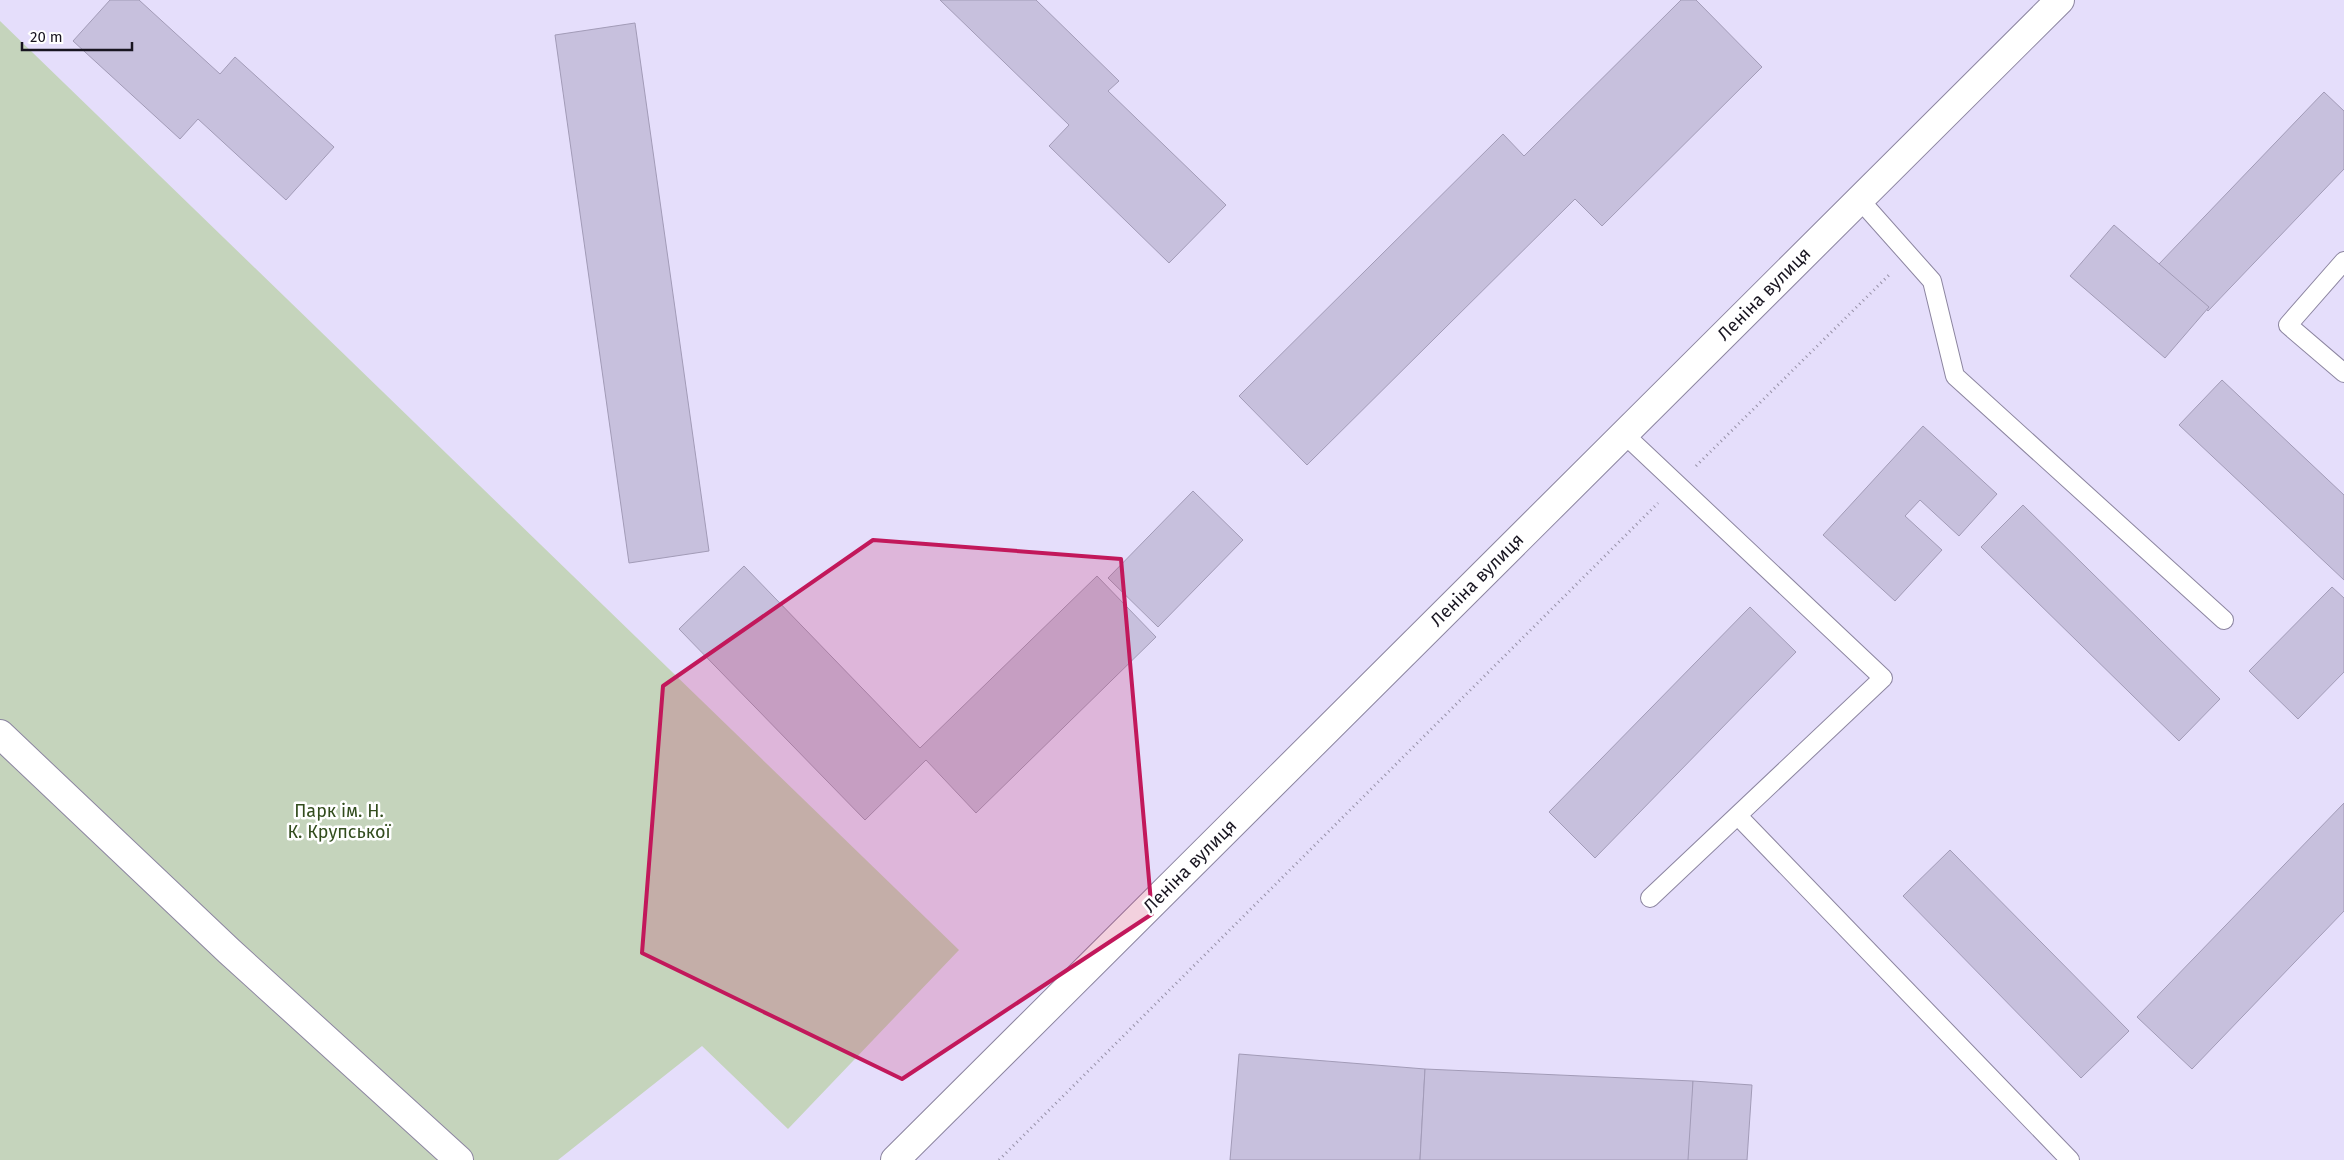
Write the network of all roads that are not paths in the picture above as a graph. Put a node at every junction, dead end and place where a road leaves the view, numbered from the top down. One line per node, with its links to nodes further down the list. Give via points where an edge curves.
1 (2060, 0): 2 (street, Леніна вулиця)
2 (1860, 200): 5 (street, Леніна вулиця); 6 (lane, via 1932,281 1956,376)
3 (2344, 261): 4 (lane, via 2288,324)
4 (2344, 374)
5 (1624, 434): 8 (lane, via 1884,678); 11 (street, Леніна вулиця)
6 (2224, 620)
7 (0, 734): 10 (street, via 229,951)
8 (1738, 816): 9 (lane); 12 (lane)
9 (1650, 898)
10 (459, 1160)
11 (895, 1160)
12 (2070, 1160)

